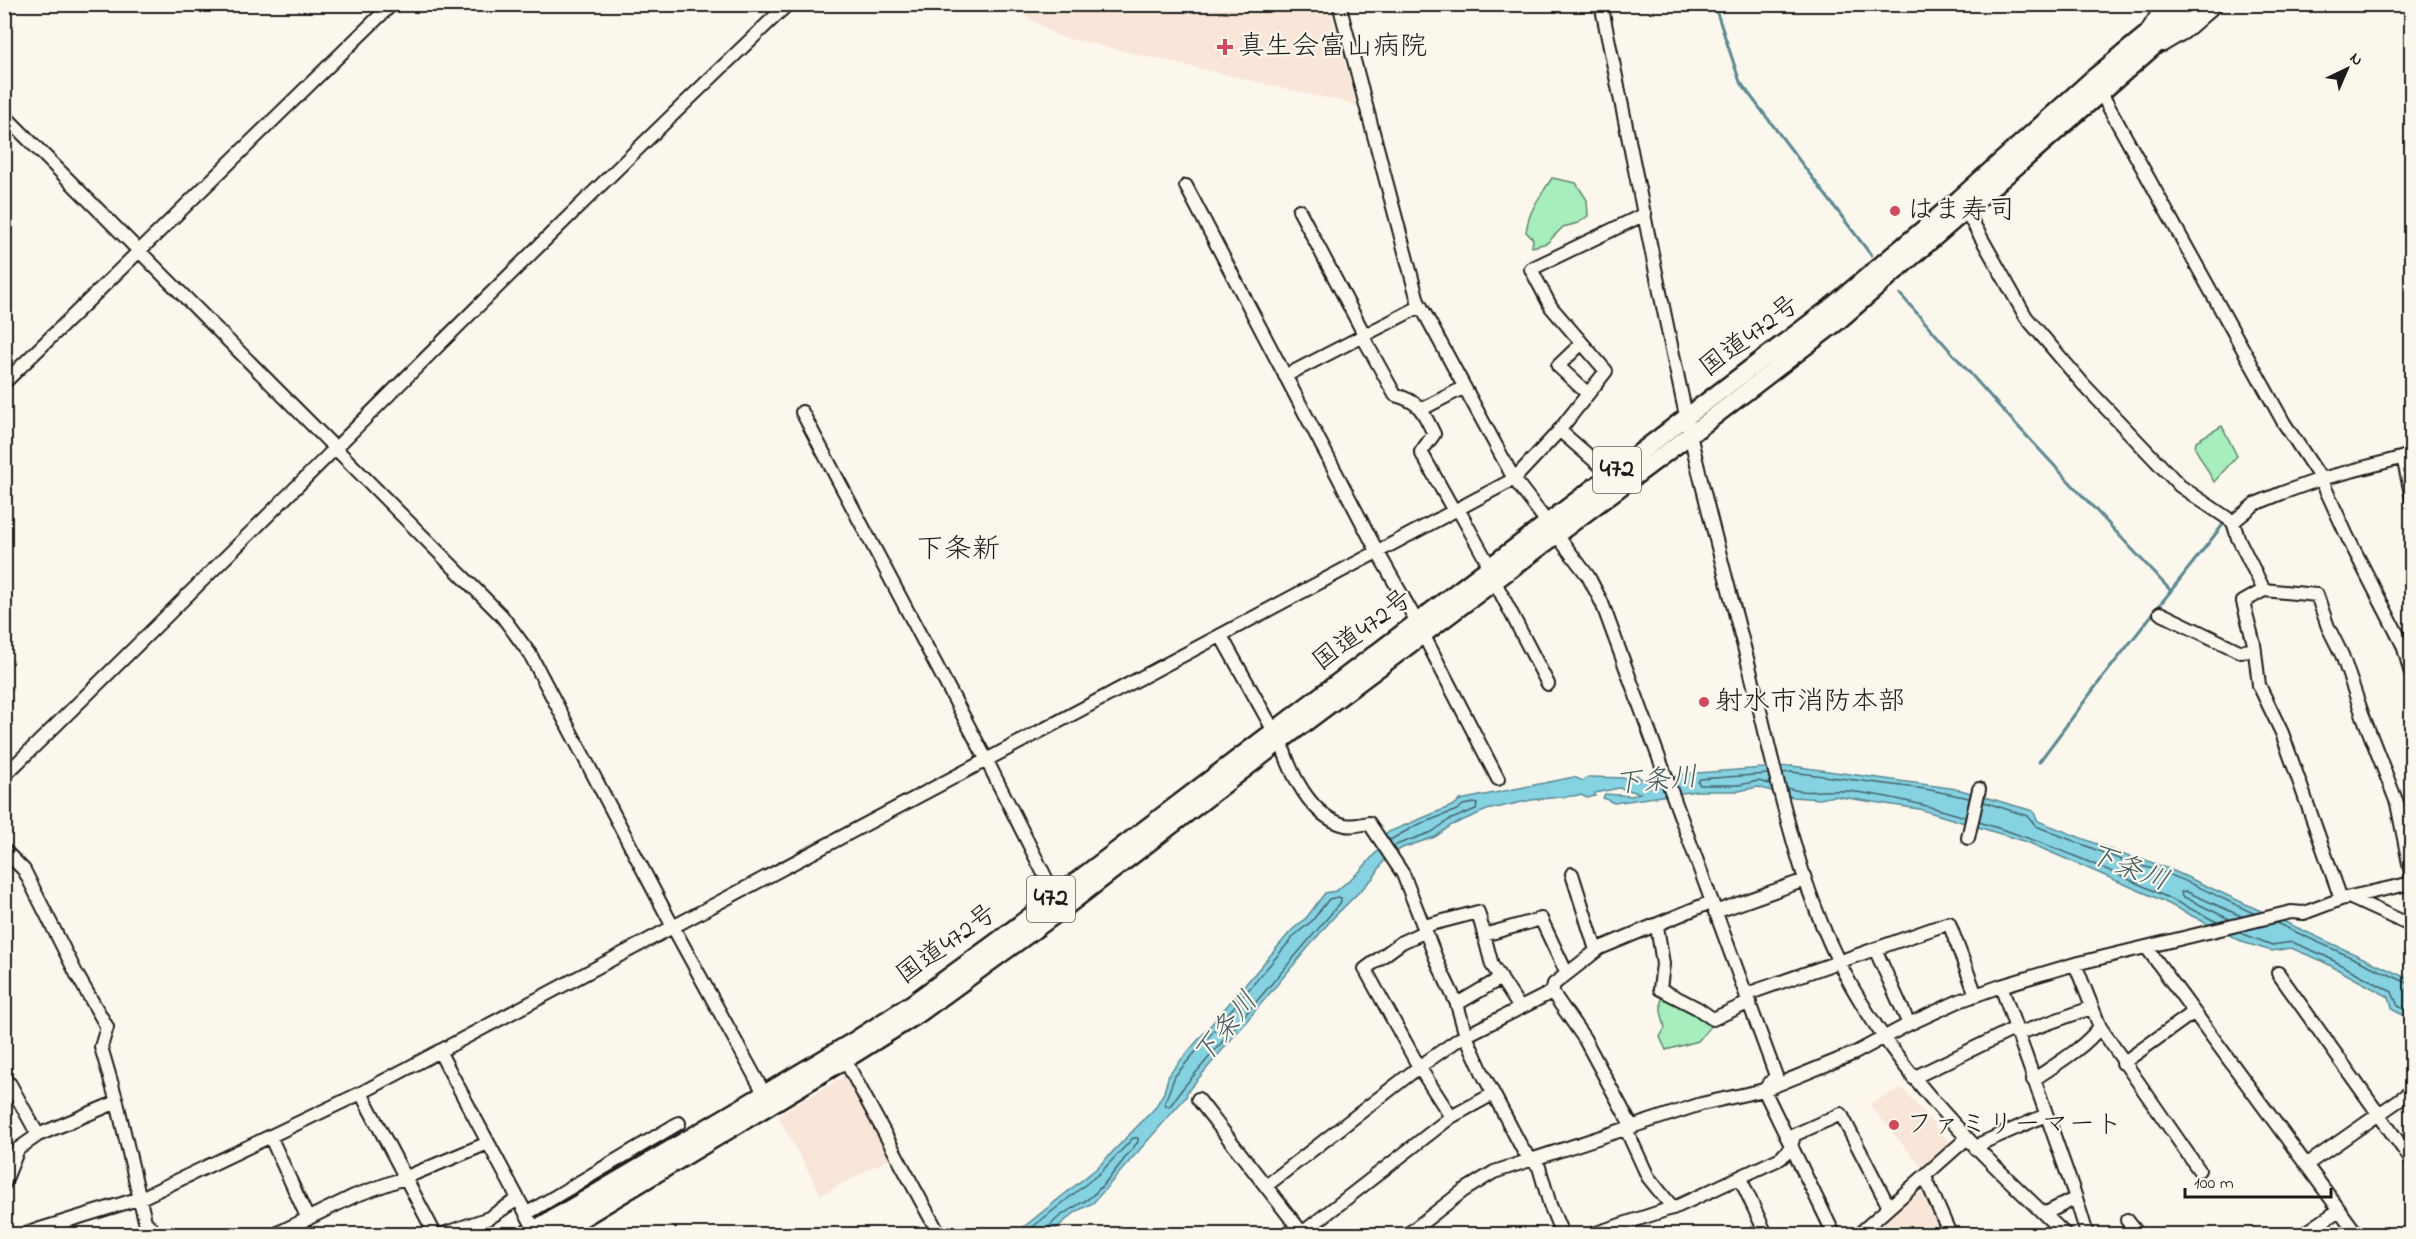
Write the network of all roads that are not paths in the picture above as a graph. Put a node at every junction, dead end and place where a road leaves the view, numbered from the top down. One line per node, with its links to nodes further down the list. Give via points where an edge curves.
1 (788, 4): 28 (street)
2 (1339, 4): 16 (street)
3 (1601, 4): 14 (street)
4 (2203, 4): 7 (highway, 国道472号 / 472)
5 (2217, 4): 8 (street, via 2185,32)
6 (386, 6): 15 (street)
7 (2180, 9): 8 (highway, 国道472号 / 472)
8 (2142, 49): 9 (highway, 国道472号 / 472); 25 (highway, 国道472号 / 472, via 2091,80 1831,308)
9 (2101, 93): 12 (highway, 国道472号 / 472); 32 (street, via 2284,423)
10 (4, 115): 15 (street)
11 (1186, 186): 19 (street)
12 (1965, 209): 27 (highway, 国道472号 / 472, via 1836,322); 35 (street, via 2026,317 2084,385 2180,486)
13 (1299, 210): 17 (street)
14 (1645, 214): 18 (street, via 1531,269 1551,307); 25 (street)
15 (140, 252): 20 (street); 28 (street)
16 (1421, 306): 17 (street); 21 (street)
17 (1364, 336): 19 (street); 23 (street, via 1395,395)
18 (1582, 343): 22 (street, via 1606,371); 22 (street, via 1558,366)
19 (1285, 376): 37 (street)
20 (4, 383)
21 (1463, 388): 23 (street); 31 (street)
22 (1588, 394): 26 (street)
23 (1422, 409): 34 (street, via 1434,434 1421,452)
24 (801, 412): 48 (street)
25 (1687, 417): 27 (street); 30 (highway, 国道472号 / 472)
26 (1560, 430): 30 (street); 31 (street)
27 (1690, 435): 36 (highway, 国道472号 / 472); 56 (street)
28 (336, 449): 49 (street); 63 (street, via 520,638)
29 (2407, 456): 32 (street); 33 (street)
30 (1611, 475): 36 (highway, 国道472号 / 472)
31 (1514, 479): 34 (street); 36 (street)
32 (2321, 479): 35 (street, via 2255,504); 43 (street, via 2348,538)
33 (2412, 498)
34 (1456, 510): 37 (street); 38 (street)
35 (2233, 522): 39 (street)
36 (1552, 529): 38 (highway, 国道472号 / 472); 60 (street, via 1588,576 1602,603)
37 (1377, 551): 41 (street); 42 (street)
38 (1492, 574): 41 (highway, 国道472号 / 472); 46 (street)
39 (2264, 590): 44 (street, via 2243,602); 55 (street, via 2316,595 2397,803)
40 (2160, 613): 44 (street, via 2239,651)
41 (1420, 629): 47 (highway, 国道472号 / 472); 50 (street)
42 (1221, 636): 47 (street); 48 (street)
43 (2407, 645): 45 (street)
44 (2255, 650): 59 (street, via 2259,685 2282,733)
45 (2412, 677)
46 (1548, 684)
47 (1277, 736): 58 (highway, 国道472号 / 472); 64 (street, via 1314,808 1347,826 1369,823 1400,869); 88 (highway, 国道472号 / 472, via 1063,909 920,1013)
48 (986, 759): 58 (street); 63 (street)
49 (4, 776)
50 (1498, 779)
51 (1979, 789): 52 (street)
52 (1968, 836)
53 (4, 850): 100 (street, via 24,870 76,975 107,1027 101,1047)
54 (1572, 874): 68 (street)
55 (2412, 879)
56 (1805, 880): 60 (street); 69 (street)
57 (2412, 883): 59 (street)
58 (1055, 896): 97 (highway, 国道472号 / 472, via 914,1002)
59 (2346, 899): 62 (street); 66 (street, via 2304,913 2291,912)
60 (1713, 907): 61 (street); 77 (street)
61 (1657, 926): 68 (street); 77 (street, via 1663,964 1660,989 1713,1019)
62 (2412, 926)
63 (673, 927): 87 (street); 97 (street)
64 (1425, 929): 65 (street, via 1478,912); 78 (street); 90 (street, via 1365,969)
65 (1484, 935): 72 (street, via 1541,919); 73 (street, via 1492,965)
66 (2147, 948): 70 (street); 81 (street)
67 (1875, 949): 69 (street); 76 (street, via 1949,923); 82 (street)
68 (1596, 950): 72 (street)
69 (1839, 961): 77 (street); 86 (street)
70 (2076, 964): 74 (street); 80 (street)
71 (2278, 973): 102 (street)
72 (1567, 974): 75 (street, via 1554,984)
73 (1501, 978): 78 (street); 79 (street)
74 (2001, 986): 76 (street); 84 (street)
75 (1552, 992): 79 (street); 105 (street, via 1584,1038)
76 (1976, 995): 82 (street)
77 (1748, 998): 94 (street, via 1776,1076)
78 (1457, 1004): 85 (street)
79 (1520, 1008): 85 (street)
80 (2091, 1008): 83 (street); 84 (street)
81 (2194, 1012): 89 (street); 114 (street)
82 (1909, 1024): 86 (street)
83 (2100, 1027): 89 (street); 93 (street, via 2072,1053)
84 (2016, 1031): 91 (street); 93 (street)
85 (1466, 1036): 90 (street); 98 (street)
86 (1884, 1038): 91 (street); 94 (street)
87 (440, 1051): 96 (street); 109 (street)
88 (845, 1060): 138 (highway, 国道472号 / 472); 139 (street)
89 (2123, 1063): 115 (street)
90 (1419, 1067): 103 (street); 120 (street)
91 (1913, 1078): 108 (street)
92 (4, 1080): 106 (street, via 10,1084)
93 (2033, 1080): 101 (street)
94 (1764, 1090): 105 (street, via 1701,1104); 110 (street)
95 (2412, 1091): 102 (street)
96 (361, 1093): 107 (street); 117 (street)
97 (764, 1093): 132 (highway, 国道472号 / 472)
98 (1493, 1094): 103 (street); 112 (street, via 1523,1150)
99 (1198, 1099): 120 (street)
100 (117, 1102): 106 (street); 121 (street)
101 (2046, 1115): 111 (street); 123 (street)
102 (2378, 1115): 113 (street); 114 (street)
103 (1451, 1117): 140 (street)
104 (679, 1123): 127 (street)
105 (1629, 1128): 112 (street); 125 (street, via 1648,1177)
106 (38, 1135): 119 (street, via 18,1149)
107 (270, 1136): 121 (street); 129 (street)
108 (1966, 1139): 111 (street); 116 (street)
109 (488, 1143): 117 (street); 122 (street)
110 (1791, 1147): 118 (street, via 1782,1158); 124 (street, via 1794,1135 1840,1114); 145 (street)
111 (1976, 1149): 128 (street)
112 (1532, 1159): 141 (street, via 1487,1175); 142 (street, via 1539,1167)
113 (2412, 1161)
114 (2306, 1165): 126 (street)
115 (2199, 1170)
116 (1926, 1177): 124 (street); 147 (street)
117 (404, 1178): 129 (street, via 354,1196); 136 (street)
118 (1740, 1178): 125 (street); 144 (street)
119 (4, 1184)
120 (1266, 1186): 140 (street)
121 (141, 1198): 133 (street); 134 (street, via 145,1221)
122 (518, 1198): 127 (street); 137 (street, via 489,1218)
123 (2076, 1198): 128 (street); 149 (street)
124 (1889, 1207): 146 (street)
125 (1673, 1208): 143 (street)
126 (2339, 1209): 151 (street); 152 (street)
127 (526, 1214): 132 (street)
128 (2044, 1214): 148 (street)
129 (308, 1219): 131 (street)
130 (2127, 1220): 150 (street)
131 (293, 1231): 135 (street)
132 (531, 1232)
133 (24, 1234)
134 (156, 1234)
135 (276, 1234)
136 (435, 1234)
137 (443, 1234)
138 (555, 1234)
139 (939, 1234)
140 (1303, 1234)
141 (1408, 1234)
142 (1562, 1234)
143 (1593, 1234)
144 (1766, 1234)
145 (1834, 1234)
146 (1859, 1234)
147 (1950, 1234)
148 (2065, 1234)
149 (2087, 1234)
150 (2138, 1234)
151 (2304, 1234)
152 (2357, 1234)

